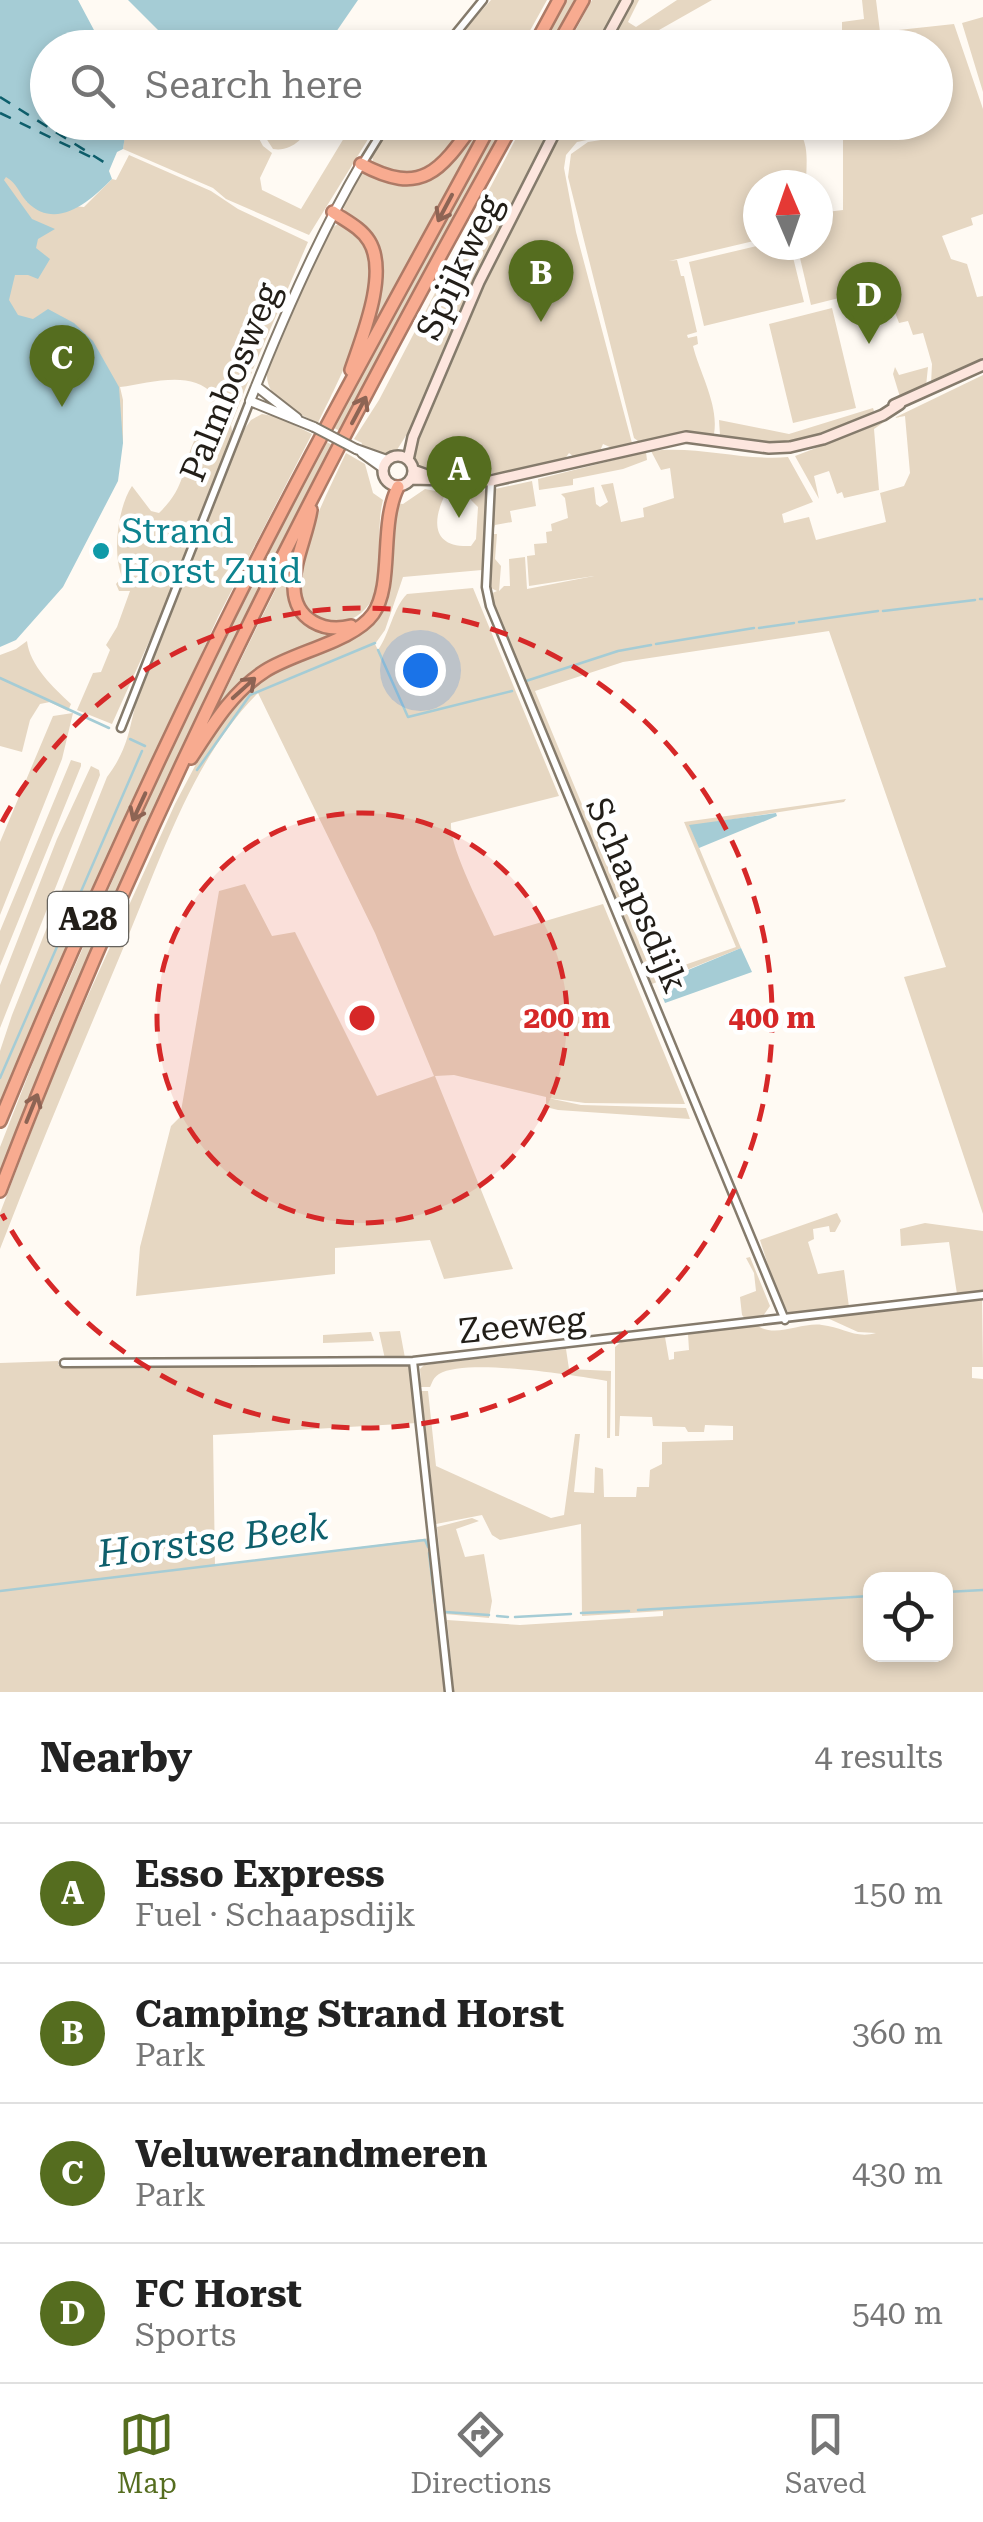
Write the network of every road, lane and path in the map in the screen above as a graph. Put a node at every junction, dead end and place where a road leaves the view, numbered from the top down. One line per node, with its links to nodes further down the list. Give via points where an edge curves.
1 (483, 0): 5 (street)
2 (559, 0): 6 (highway)
3 (583, 0): 7 (highway)
4 (627, 0): 8 (main road)
5 (459, 30)
6 (542, 30)
7 (566, 30)
8 (611, 30)
9 (376, 140): 14 (street, Palmbosweg)
10 (462, 140): 14 (highway, via 418,180 394,180)
11 (482, 140): 18 (highway, A28, one-way to 18)
12 (504, 140): 25 (highway, A28, one-way to 12)
13 (551, 140): 22 (main road, Spijkweg, via 479,282 413,437)
14 (361, 164): 15 (street, Palmbosweg)
15 (333, 212): 17 (street, Palmbosweg); 18 (highway, A28, via 361,230 376,264)
16 (983, 365): 23 (main road, via 811,443 780,448 674,438)
17 (256, 386): 19 (street, Palmbosweg); 20 (street)
18 (347, 390): 28 (highway, A28, one-way to 28, via 208,656)
19 (250, 402): 20 (street); 26 (street, Palmbosweg)
20 (297, 418): 21 (street, bridge)
21 (385, 464): 22 (main road); 24 (main road)
22 (408, 466): 23 (main road, via 438,479); 24 (main road)
23 (491, 480): 31 (street, Schaapsdijk, via 490,606)
24 (393, 485): 25 (highway, A28, via 374,599 361,619 338,629 304,615 294,588); 27 (highway, A28, one-way to 24, via 216,718 252,680 349,632 380,604)
25 (313, 496): 27 (highway, A28)
26 (121, 728)
27 (166, 795): 29 (highway, A28, one-way to 27)
28 (0, 1121)
29 (0, 1191)
30 (983, 1296): 31 (street, Zeeweg)
31 (785, 1320): 32 (street, Zeeweg)
32 (414, 1361): 33 (street, Zeeweg); 34 (street)
33 (64, 1363)
34 (450, 1692)

